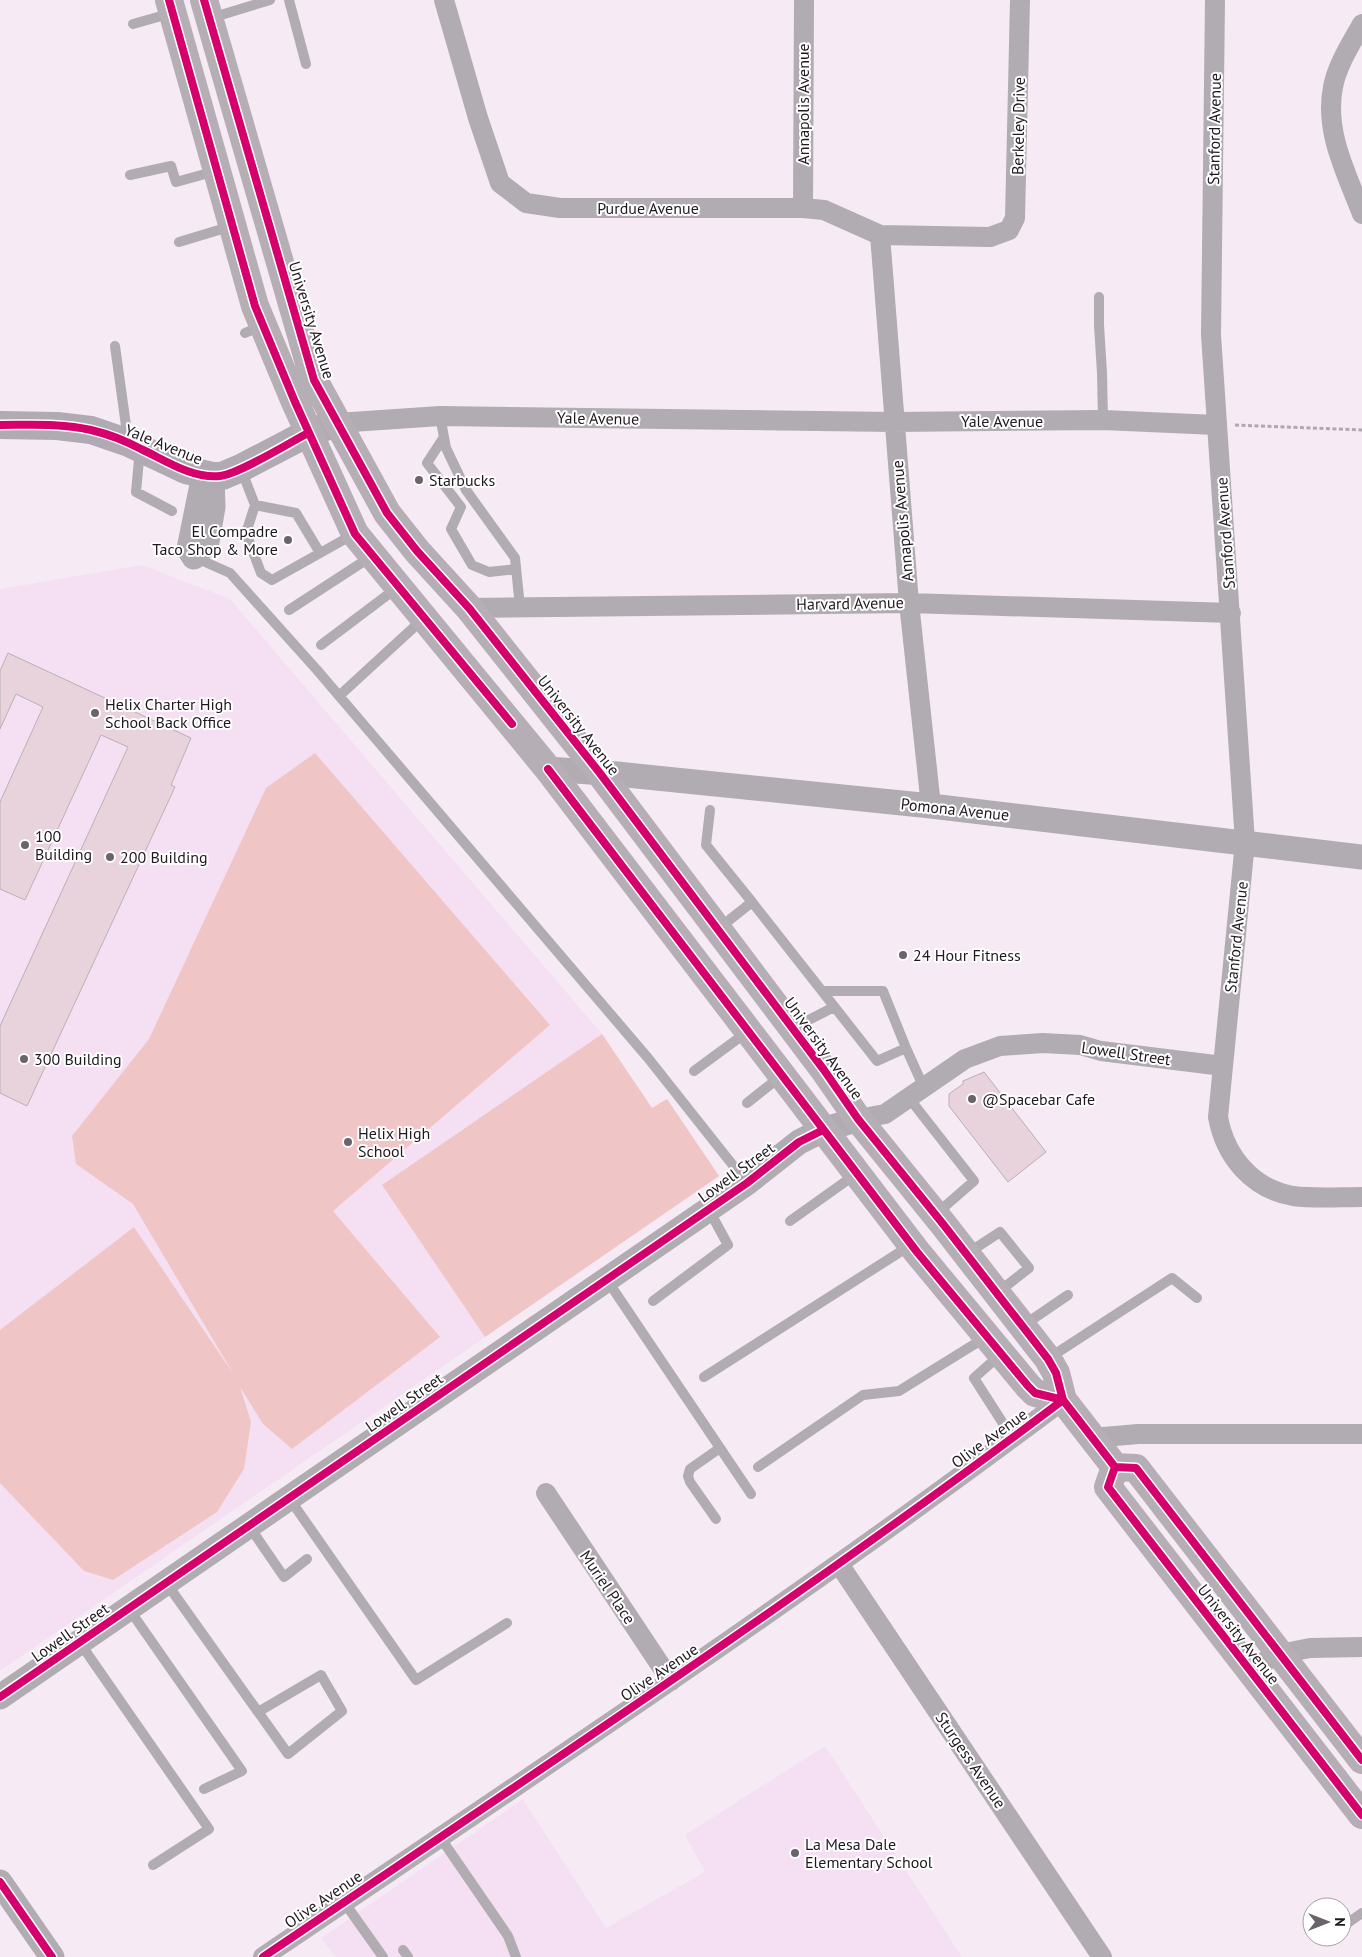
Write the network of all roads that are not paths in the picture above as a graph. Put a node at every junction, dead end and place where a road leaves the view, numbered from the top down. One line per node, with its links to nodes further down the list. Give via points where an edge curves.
1 (270, 0): 8 (lane)
2 (289, 0): 11 (lane)
3 (444, 0): 14 (street, Purdue Avenue, via 500,184 526,203 560,208)
4 (804, 0): 14 (street, Annapolis Avenue)
5 (1020, 0): 18 (street, Berkeley Drive, via 1015,218 1009,230)
6 (1215, 0): 27 (street, Stanford Avenue, via 1211,336)
7 (171, 6): 9 (lane); 12 (main road)
8 (207, 9): 25 (main road, University Avenue, via 314,380)
9 (133, 24)
10 (1362, 24): 15 (street, via 1341,64 1333,86 1330,111 1336,148)
11 (306, 64)
12 (217, 171): 13 (lane, via 176,182 171,166); 16 (main road)
13 (130, 175)
14 (803, 208): 17 (street, Purdue Avenue, via 824,210)
15 (1362, 214)
16 (233, 225): 19 (lane); 28 (main road, via 255,306 254,329)
17 (880, 235): 18 (street, Purdue Avenue); 24 (street, Annapolis Avenue)
18 (990, 237)
19 (179, 242)
20 (1099, 297): 23 (lane)
21 (115, 346): 30 (lane)
22 (440, 416): 24 (street, Yale Avenue); 25 (street, Yale Avenue); 29 (lane)
23 (1103, 420): 24 (street, Yale Avenue); 27 (street, Yale Avenue)
24 (893, 422): 41 (street, Annapolis Avenue)
25 (337, 423): 28 (main road, Yale Avenue); 43 (main road, University Avenue, via 387,513)
26 (0, 425): 30 (main road, Yale Avenue, via 90,430)
27 (1216, 425): 45 (street, Stanford Avenue)
28 (308, 433): 31 (main road, Yale Avenue); 35 (main road)
29 (444, 437): 39 (lane, via 466,490 514,558); 39 (lane, via 427,463 461,507 451,529 472,565 489,572)
30 (134, 446): 32 (main road, Yale Avenue, via 186,470); 34 (lane, via 136,492)
31 (241, 468): 32 (main road, Yale Avenue, via 222,476); 33 (lane)
32 (208, 476): 38 (street, via 189,549)
33 (255, 505): 36 (lane, via 296,513); 36 (lane, via 246,533 261,573 272,580)
34 (172, 511)
35 (355, 534): 36 (lane); 37 (main road)
36 (320, 554)
37 (373, 556): 40 (main road); 44 (lane)
38 (194, 557): 48 (lane, via 230,573)
39 (516, 569): 42 (lane)
40 (398, 586): 46 (main road); 47 (lane)
41 (909, 603): 42 (street, Harvard Avenue); 45 (street, Harvard Avenue); 51 (street, Annapolis Avenue)
42 (520, 607): 43 (street, Harvard Avenue)
43 (469, 608): 50 (main road, University Avenue)
44 (288, 610)
45 (1230, 613): 53 (street, Stanford Avenue)
46 (424, 618): 48 (lane); 49 (main road)
47 (321, 645)
48 (339, 696): 70 (lane, via 648,1058)
49 (548, 768): 50 (street, Pomona Avenue); 60 (main road)
50 (599, 772): 51 (street, Pomona Avenue); 56 (main road, University Avenue)
51 (931, 806): 53 (street, Pomona Avenue)
52 (710, 810): 55 (lane, via 706,845)
53 (1245, 842): 54 (street, Pomona Avenue); 62 (street, Stanford Avenue)
54 (1362, 856)
55 (752, 902): 56 (lane); 57 (lane)
56 (718, 929): 59 (main road, University Avenue)
57 (822, 991): 58 (lane); 61 (lane, via 883,991)
58 (834, 1007): 59 (lane); 61 (lane, via 877,1061)
59 (793, 1028): 67 (main road, University Avenue)
60 (748, 1032): 63 (lane); 64 (main road)
61 (906, 1048): 65 (lane)
62 (1223, 1066): 65 (street, Lowell Street, via 1101,1051 1080,1045 1000,1046 965,1059); 71 (street, via 1218,1117 1220,1129 1244,1171 1266,1187 1292,1196)
63 (694, 1071)
64 (782, 1075): 66 (lane); 68 (main road)
65 (916, 1093): 67 (street, Lowell Street, via 885,1114); 73 (lane, via 974,1181)
66 (747, 1103)
67 (858, 1119): 68 (street, Lowell Street); 73 (main road, University Avenue)
68 (823, 1130): 69 (main road); 70 (street, Lowell Street, via 799,1142)
69 (857, 1174): 74 (lane); 75 (main road)
70 (747, 1183): 72 (street, Lowell Street)
71 (1362, 1197)
72 (708, 1209): 77 (street, Lowell Street); 81 (lane, via 728,1245)
73 (936, 1214): 76 (main road, University Avenue)
74 (790, 1221)
75 (912, 1245): 83 (main road); 85 (lane)
76 (967, 1254): 78 (main road, University Avenue); 78 (lane, via 1000,1232 1029,1268)
77 (607, 1279): 90 (lane); 95 (street, Lowell Street)
78 (997, 1293): 82 (main road, University Avenue)
79 (1068, 1295): 82 (lane)
80 (1196, 1298): 84 (lane, via 1172,1278)
81 (653, 1301)
82 (1023, 1326): 84 (main road, University Avenue)
83 (994, 1345): 86 (main road, via 1035,1392); 89 (lane, via 974,1378); 91 (lane, via 899,1391 863,1395)
84 (1048, 1359): 86 (main road, University Avenue, via 1056,1372)
85 (704, 1377)
86 (1063, 1400): 88 (main road, University Avenue); 89 (street, Olive Avenue)
87 (1362, 1434): 88 (street, via 1138,1434)
88 (1092, 1438): 92 (main road, University Avenue)
89 (1013, 1439): 99 (street, Olive Avenue)
90 (720, 1448): 94 (lane); 96 (lane, via 690,1470 688,1476)
91 (758, 1467)
92 (1115, 1467): 105 (main road, University Avenue, via 1136,1468); 106 (main road, University Avenue, via 1108,1487)
93 (546, 1493): 107 (street, Muriel Place)
94 (751, 1494)
95 (288, 1498): 97 (street, Lowell Street); 102 (lane, via 416,1680)
96 (716, 1519)
97 (249, 1526): 98 (lane, via 284,1577); 100 (street, Lowell Street)
98 (307, 1559)
99 (839, 1564): 107 (street, Olive Avenue); 121 (street, Sturgess Avenue)
100 (166, 1583): 101 (street, Lowell Street); 109 (lane)
101 (128, 1609): 103 (street, Lowell Street); 111 (lane, via 242,1771)
102 (507, 1623)
103 (79, 1642): 108 (street, Lowell Street); 114 (lane, via 209,1829)
104 (1362, 1647): 105 (street, via 1310,1648)
105 (1280, 1654): 106 (street); 110 (main road, University Avenue)
106 (1249, 1669): 112 (main road, University Avenue)
107 (671, 1681): 113 (street, Olive Avenue)
108 (0, 1697)
109 (258, 1712): 109 (lane, via 288,1754 342,1711 321,1675)
110 (1362, 1760)
111 (204, 1789)
112 (1362, 1815)
113 (440, 1837): 116 (street, Olive Avenue); 120 (lane, via 508,1936)
114 (153, 1864)
115 (0, 1882): 117 (street)
116 (344, 1902): 118 (street, Olive Avenue); 119 (lane)
117 (52, 1957)
118 (263, 1957)
119 (383, 1957)
120 (516, 1957)
121 (1102, 1957)

